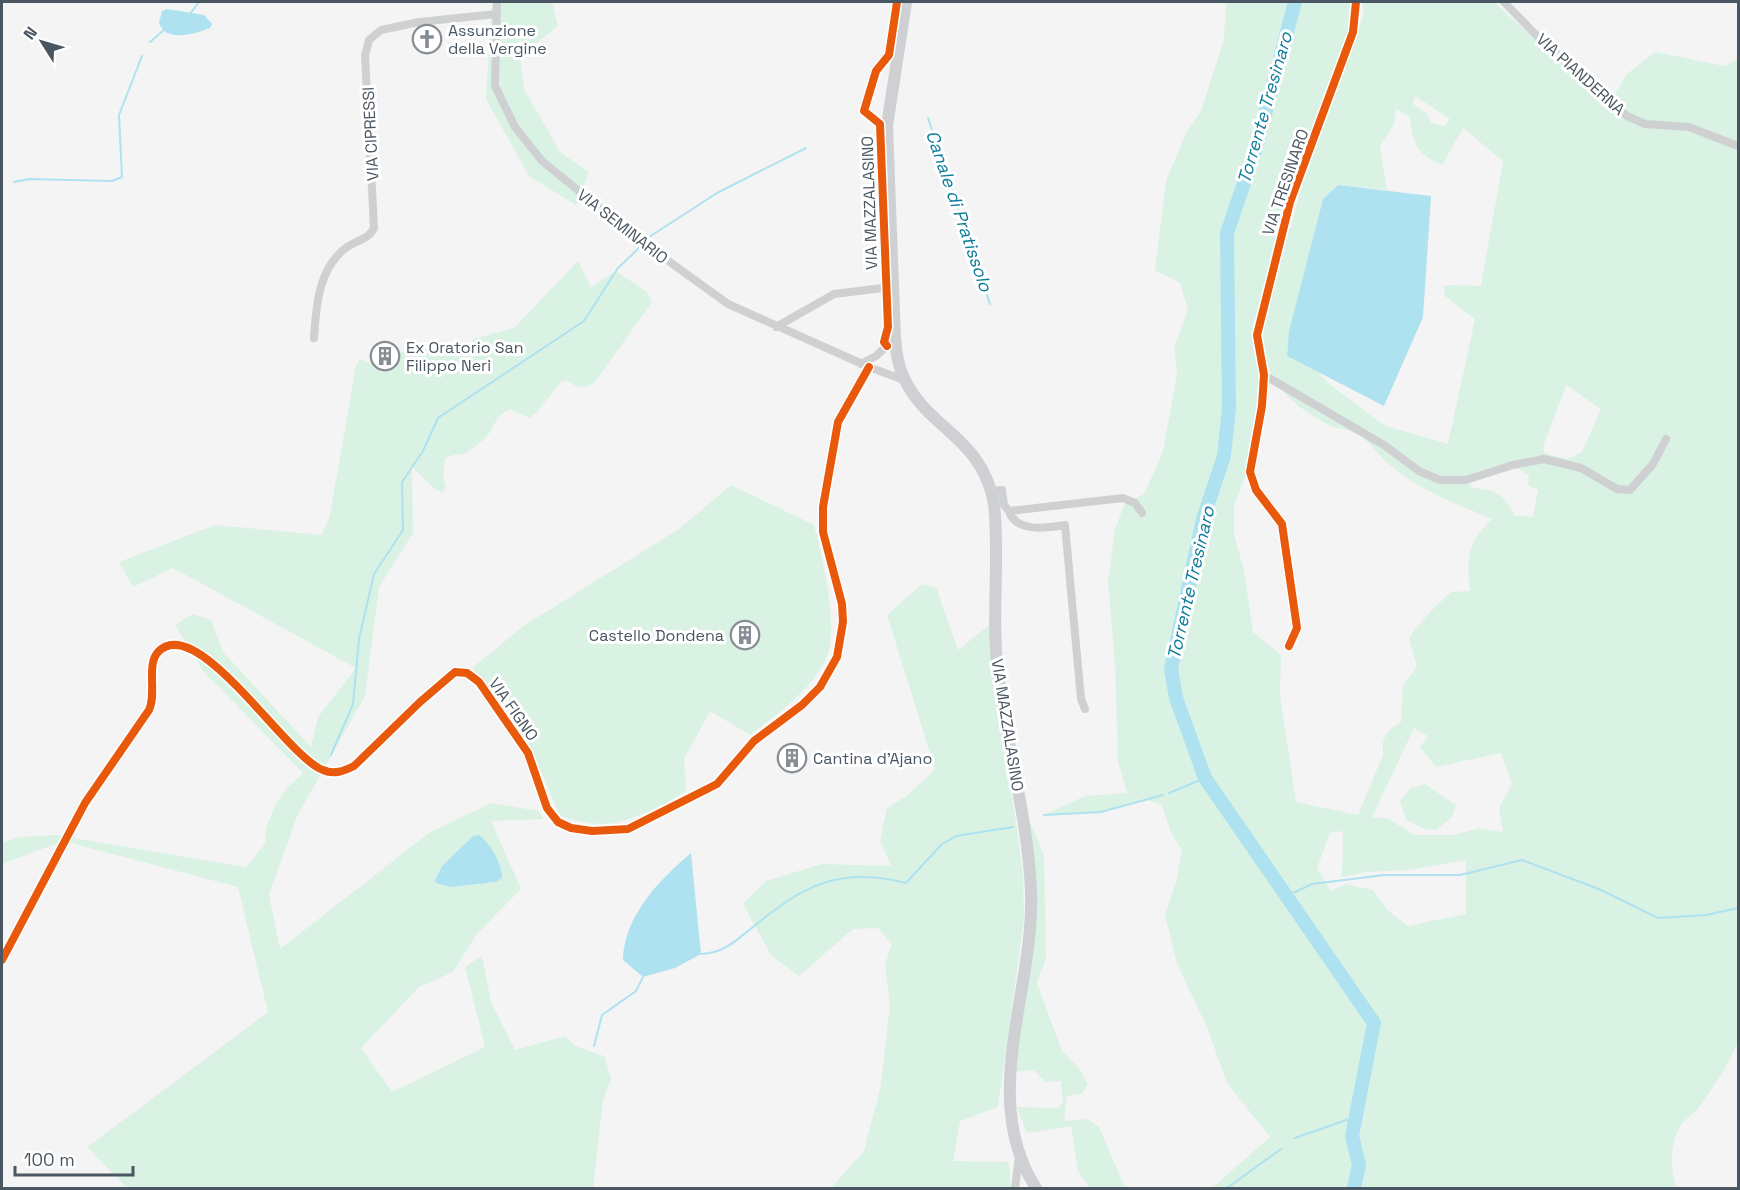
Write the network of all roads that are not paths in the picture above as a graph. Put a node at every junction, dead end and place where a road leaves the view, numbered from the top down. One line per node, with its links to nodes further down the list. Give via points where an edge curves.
1 (497, 2): 5 (street, VIA SEMINARIO)
2 (906, 2): 7 (main road, VIA MAZZALASINO, via 888,115)
3 (1356, 2): 12 (street, VIA TRESINARO, via 1353,32 1290,202 1266,290 1257,335)
4 (1504, 2): 6 (street, VIA PIANDERNA, via 1628,116 1645,124 1689,128)
5 (497, 14): 8 (street, VIA SEMINARIO, via 495,86 527,144 551,168 696,282 728,304); 9 (street, VIA CIPRESSI, via 419,22 381,30 369,40 365,56 374,228 367,237 344,250 327,269)
6 (1738, 146)
7 (891, 287): 8 (street, via 834,294); 10 (main road, VIA MAZZALASINO)
8 (776, 327): 11 (street, VIA SEMINARIO)
9 (314, 338)
10 (895, 338): 11 (street); 13 (main road, VIA MAZZALASINO)
11 (865, 366): 13 (street, VIA SEMINARIO); 20 (street, VIA FIGNO, via 838,422 823,507 823,532 842,604 837,657 820,687 754,741 725,777 708,790 628,829 592,831 558,822 547,808 536,770 520,738 479,682 461,672 449,675 354,766 343,772 321,770 297,751 211,660 192,648 168,646 160,650 153,662 154,700 149,710 84,803)
12 (1264, 375): 14 (street, via 1384,445 1419,471 1440,480 1466,480 1544,459 1581,468 1617,489 1630,490 1653,464); 18 (street, VIA TRESINARO, via 1250,472 1256,490 1282,524 1297,628)
13 (904, 380): 15 (main road, VIA MAZZALASINO, via 974,455)
14 (1666, 439)
15 (992, 491): 16 (street, via 1002,490); 21 (main road, VIA MAZZALASINO, via 996,515 997,668 1031,888 1031,932 1010,1074 1010,1111)
16 (1009, 511): 17 (street, via 1123,498 1135,503); 19 (street, via 1012,519 1034,528 1065,525)
17 (1142, 513)
18 (1289, 646)
19 (1085, 709)
20 (2, 960)
21 (1019, 1157): 22 (street); 23 (main road, VIA MAZZALASINO)
22 (1015, 1188)
23 (1036, 1188)

